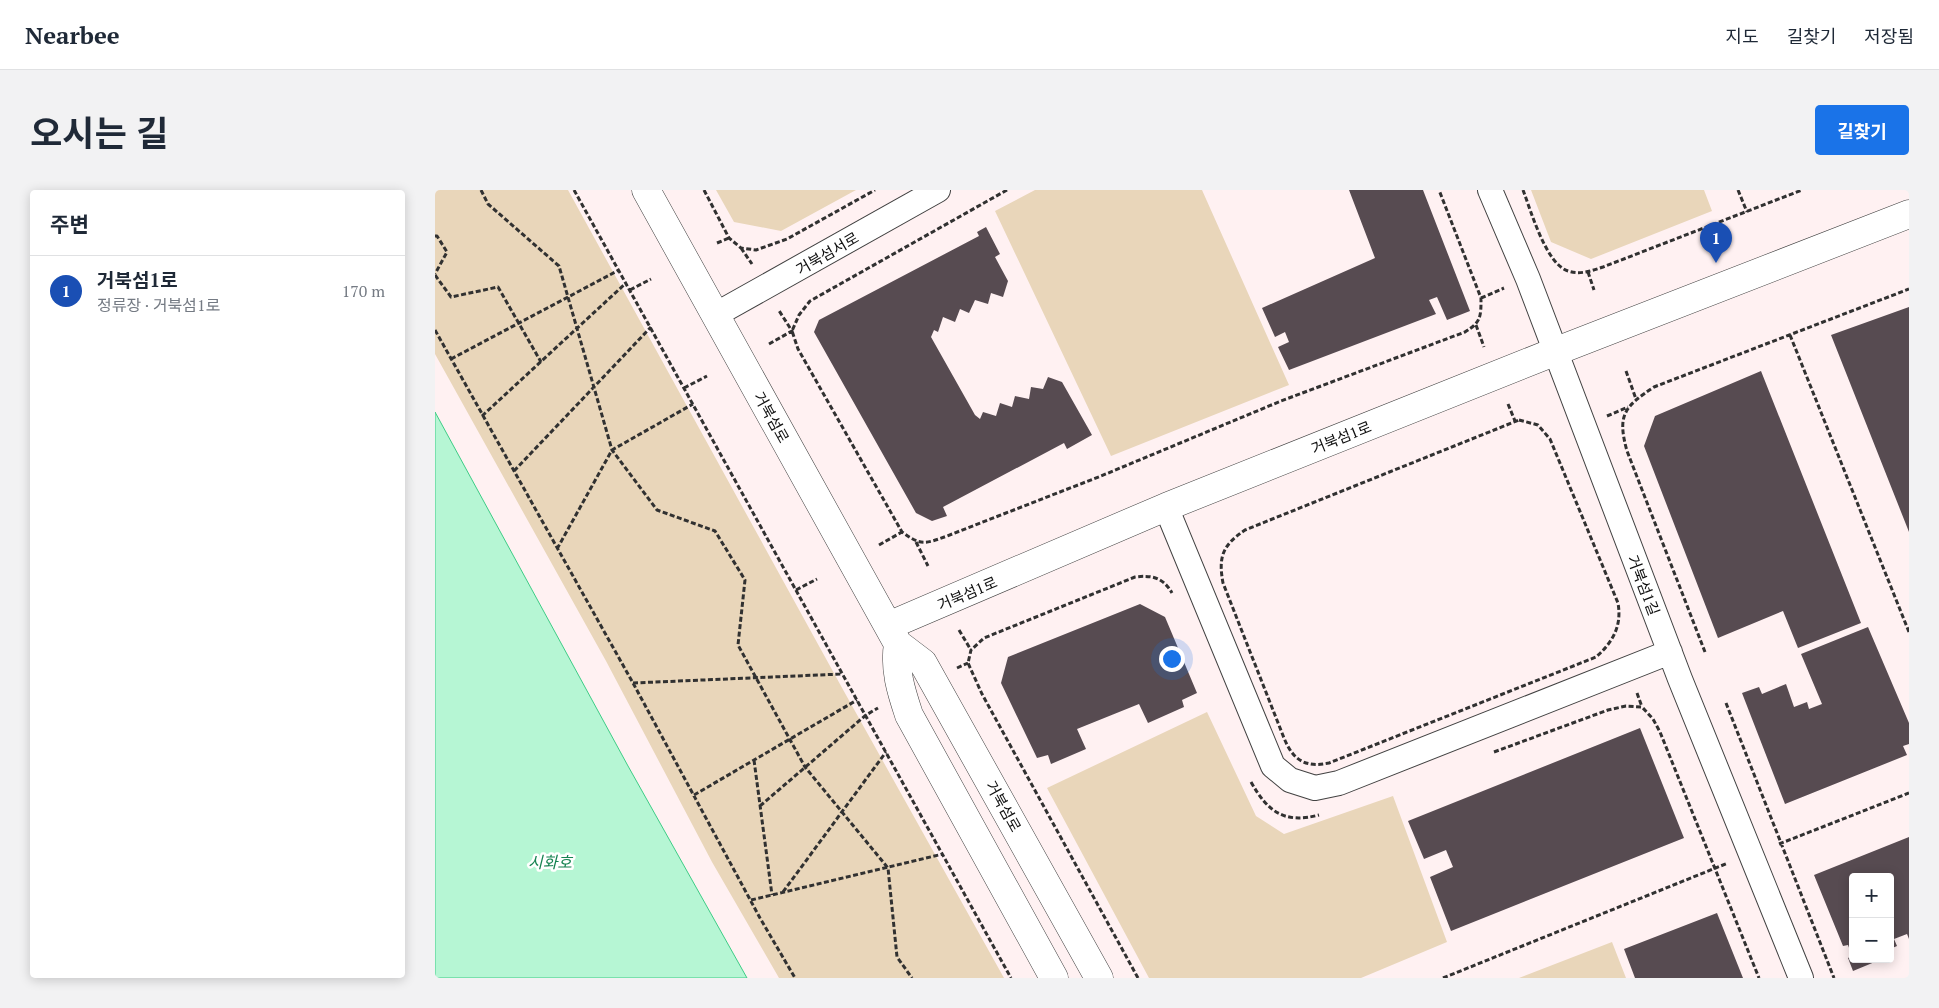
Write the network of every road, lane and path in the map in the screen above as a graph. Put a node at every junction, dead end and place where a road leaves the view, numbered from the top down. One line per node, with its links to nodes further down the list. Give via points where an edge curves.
1 (481, 190): 29 (path, via 488,204 559,266)
2 (574, 190): 20 (path)
3 (646, 190): 32 (street, 거북섬로)
4 (704, 190): 16 (path)
5 (875, 190): 18 (path, via 787,239 756,250)
6 (938, 190): 32 (street, 거북섬서로)
7 (1007, 190): 38 (path, via 811,301 799,315)
8 (1439, 190): 30 (path)
9 (1490, 190): 42 (street, 거북섬1길, via 1528,279)
10 (1523, 190): 21 (path, via 1553,260 1568,271)
11 (1738, 190): 13 (path)
12 (1802, 190): 13 (path)
13 (1747, 212): 21 (path)
14 (1909, 214): 42 (street, 거북섬1로)
15 (435, 236): 22 (path, via 447,252)
16 (729, 238): 17 (path); 18 (path)
17 (717, 243)
18 (741, 248): 19 (path)
19 (752, 264)
20 (619, 270): 24 (path); 29 (path)
21 (1588, 272): 28 (path)
22 (435, 274): 33 (path, via 451,297 498,287)
23 (651, 279): 27 (path)
24 (626, 283): 27 (path); 36 (path)
25 (1504, 288): 30 (path)
26 (1909, 289): 39 (path)
27 (630, 290): 35 (path)
28 (1594, 290)
29 (568, 297): 33 (path); 36 (path)
30 (1481, 298): 34 (path, via 1481,316)
31 (779, 309): 38 (path)
32 (715, 316): 73 (street, 거북섬로)
33 (518, 324): 43 (path); 44 (path)
34 (1476, 325): 41 (path); 62 (path, via 1101,476 930,542)
35 (651, 327): 47 (path); 48 (path)
36 (577, 329): 44 (path); 47 (path)
37 (435, 330): 43 (path)
38 (792, 331): 40 (path); 61 (path, via 799,349)
39 (1790, 335): 49 (path, via 1654,387); 72 (path)
40 (769, 344)
41 (1484, 347)
42 (1554, 352): 60 (street, 거북섬1로); 77 (street, 거북섬1길)
43 (451, 359): 53 (path)
44 (541, 362): 53 (path)
45 (1626, 371): 49 (path)
46 (707, 376): 48 (path)
47 (594, 387): 58 (path); 59 (path)
48 (684, 388): 50 (path)
49 (1636, 399): 52 (path)
50 (693, 404): 58 (path); 69 (path)
51 (1508, 404): 55 (path)
52 (1628, 407): 54 (path); 78 (path, via 1623,419 1627,451)
53 (482, 416): 59 (path)
54 (1602, 418)
55 (1515, 422): 57 (path, via 1519,420 1538,426); 65 (path, via 1245,530 1234,537)
56 (1555, 436): 57 (path)
57 (1550, 439): 74 (path, via 1618,603 1619,625)
58 (612, 450): 64 (path); 80 (path, via 657,510 715,532 745,580 738,645)
59 (513, 471): 64 (path)
60 (1166, 507): 73 (street, 거북섬1로); 77 (street, via 1273,766 1290,780 1315,788 1339,783)
61 (902, 532): 62 (path); 63 (path)
62 (915, 542): 67 (path)
63 (879, 545)
64 (557, 549): 81 (path)
65 (1224, 551): 66 (path); 74 (path, via 1221,556 1223,582 1284,738 1300,761 1318,765 1596,657)
66 (1217, 554)
67 (928, 566)
68 (817, 579): 69 (path)
69 (796, 590): 79 (path)
70 (1174, 598): 76 (path, via 1159,578 1149,575 1135,577 984,638)
71 (959, 630): 76 (path)
72 (1909, 632)
73 (893, 635): 111 (street, 거북섬로, via 902,696 909,714); 112 (street, 거북섬로, via 923,663)
74 (1613, 637): 75 (path)
75 (1616, 643)
76 (971, 650): 113 (path, via 967,664 973,678)
77 (1670, 652): 116 (street, 거북섬1길)
78 (1705, 652)
79 (842, 674): 80 (path); 83 (path)
80 (756, 678): 81 (path); 88 (path)
81 (633, 683): 95 (path)
82 (1637, 693): 86 (path)
83 (857, 700): 87 (path); 88 (path)
84 (1726, 703): 99 (path)
85 (885, 704): 87 (path)
86 (1642, 708): 90 (path, via 1626,706 1608,710); 104 (path, via 1660,732)
87 (866, 715): 89 (path); 92 (path)
88 (790, 740): 91 (path); 92 (path)
89 (886, 752): 97 (path); 101 (path)
90 (1488, 754)
91 (754, 760): 95 (path); 96 (path)
92 (805, 767): 96 (path); 97 (path)
93 (1251, 781): 98 (path, via 1261,799 1274,811 1289,818)
94 (1909, 793): 99 (path)
95 (694, 796): 107 (path)
96 (760, 806): 106 (path)
97 (842, 812): 103 (path); 105 (path)
98 (1325, 814)
99 (1781, 843): 100 (path); 117 (path)
100 (1776, 845)
101 (943, 854): 103 (path); 110 (path)
102 (1731, 862): 104 (path)
103 (888, 868): 105 (path); 109 (path, via 897,957)
104 (1715, 868): 114 (path); 115 (path)
105 (783, 892): 106 (path)
106 (773, 895): 107 (path)
107 (751, 900): 108 (path)
108 (795, 978)
109 (912, 978)
110 (1011, 978)
111 (1053, 978)
112 (1099, 978)
113 (1138, 978)
114 (1443, 978)
115 (1759, 978)
116 (1801, 978)
117 (1835, 978)

